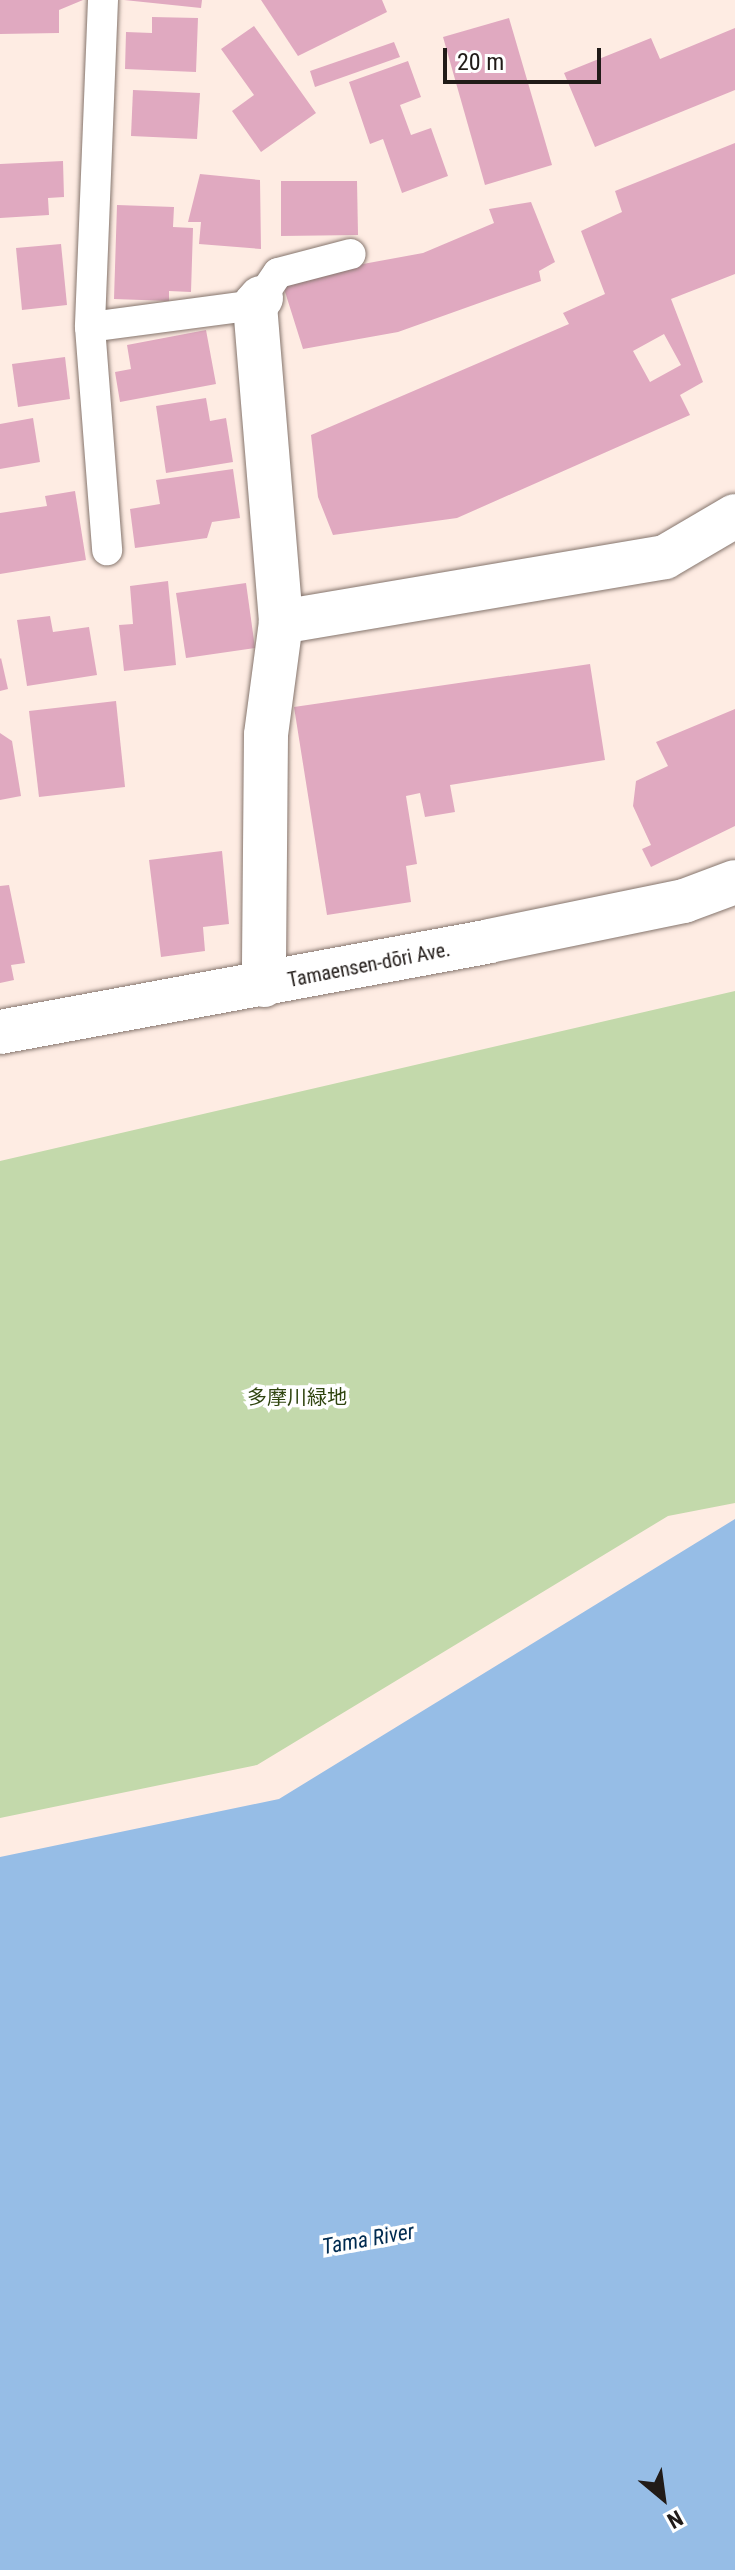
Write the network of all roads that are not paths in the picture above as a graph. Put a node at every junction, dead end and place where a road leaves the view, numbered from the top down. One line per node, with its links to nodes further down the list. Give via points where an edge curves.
1 (103, 0): 4 (lane)
2 (351, 254): 3 (lane, via 278,273)
3 (258, 301): 4 (lane); 7 (street)
4 (90, 327): 6 (lane)
5 (735, 516): 7 (street, via 665,557)
6 (107, 550)
7 (281, 622): 9 (street, via 266,735)
8 (735, 882): 9 (street, Tamaensen-dōri Ave., via 684,901)
9 (264, 985): 10 (street, Tamaensen-dōri Ave.)
10 (0, 1032)

